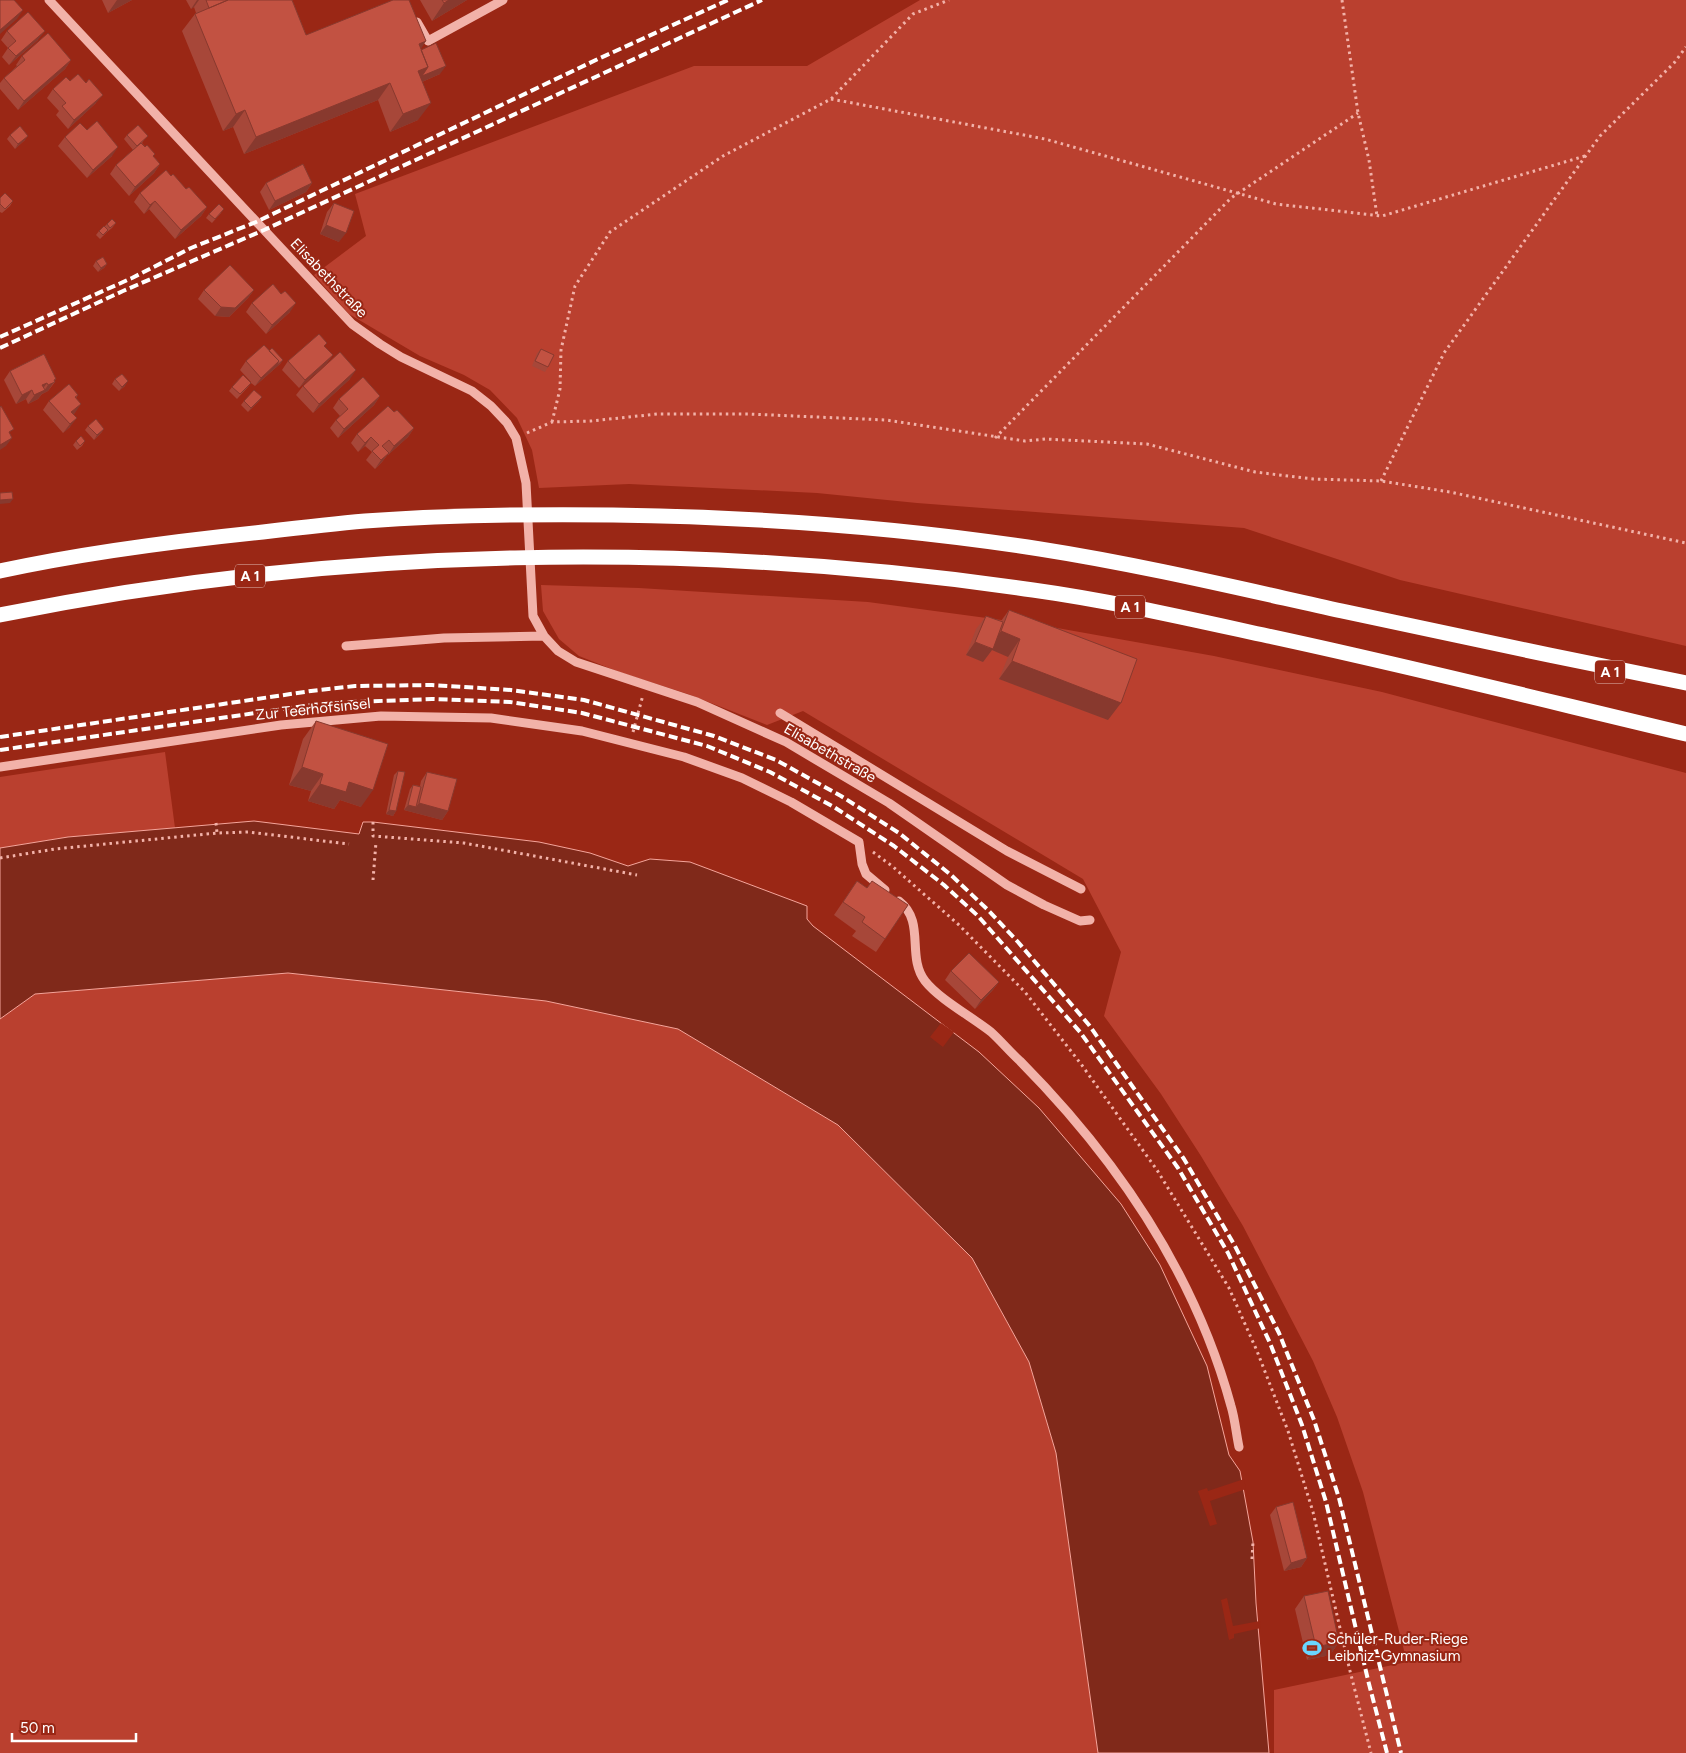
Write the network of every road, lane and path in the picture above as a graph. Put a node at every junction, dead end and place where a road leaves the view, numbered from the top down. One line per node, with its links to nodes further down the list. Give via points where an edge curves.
1 (49, 0): 13 (street, Elisabethstraße, via 352,324 394,353 472,391 507,423)
2 (502, 0): 5 (street, via 428,41)
3 (949, 0): 7 (path, via 913,14)
4 (1342, 0): 8 (path)
5 (414, 16)
6 (1686, 47): 9 (path, via 1674,64 1600,136)
7 (831, 99): 10 (path, via 1045,139); 12 (path, via 722,156 610,232 575,286 561,350 560,389)
8 (1358, 113): 10 (path); 11 (path)
9 (1585, 156): 11 (path); 15 (path, via 1444,353)
10 (1238, 193): 11 (path, via 1294,207); 14 (path)
11 (1377, 216)
12 (552, 422): 13 (path); 14 (path, via 657,414 748,414 886,420)
13 (516, 438): 19 (street, Elisabethstraße, via 526,483 533,616)
14 (994, 438): 15 (path, via 1147,444 1255,472 1313,479)
15 (1381, 481): 16 (path, via 1450,492)
16 (1686, 543)
17 (0, 571): 21 (highway, A 1, via 48,560 198,539 364,521 579,515 806,522 1039,549 1155,570)
18 (0, 615): 26 (highway, A 1, via 166,586 386,563 563,557 690,558 805,564 1034,590 1146,609)
19 (544, 636): 20 (street, via 444,638); 23 (street, Elisabethstraße, via 558,651 576,662)
20 (346, 646)
21 (1534, 653): 22 (highway); 24 (highway, A 1)
22 (1686, 683)
23 (645, 686): 27 (path); 38 (street, Elisabethstraße, via 697,702 786,742 889,803 1007,885 1080,921)
24 (1686, 690)
25 (780, 713): 37 (street, via 1008,851)
26 (1686, 734)
27 (630, 743): 28 (street, Zur Teerhofsinsel, via 582,731 491,718 381,716 281,725); 39 (street, Zur Teerhofsinsel, via 684,757 742,778 791,802 858,842 866,874 907,907 914,922 916,962 925,980 992,1033 1046,1087 1126,1186 1166,1248 1218,1363 1232,1408)
28 (0, 766)
29 (373, 822): 35 (path, via 373,836 464,843)
30 (216, 823): 31 (path)
31 (217, 833): 33 (path, via 248,832); 34 (path)
32 (376, 842): 36 (path)
33 (349, 844)
34 (0, 858)
35 (637, 875)
36 (373, 880)
37 (1081, 889)
38 (1090, 920)
39 (1239, 1447)
40 (1253, 1542): 41 (path)
41 (1252, 1558)

